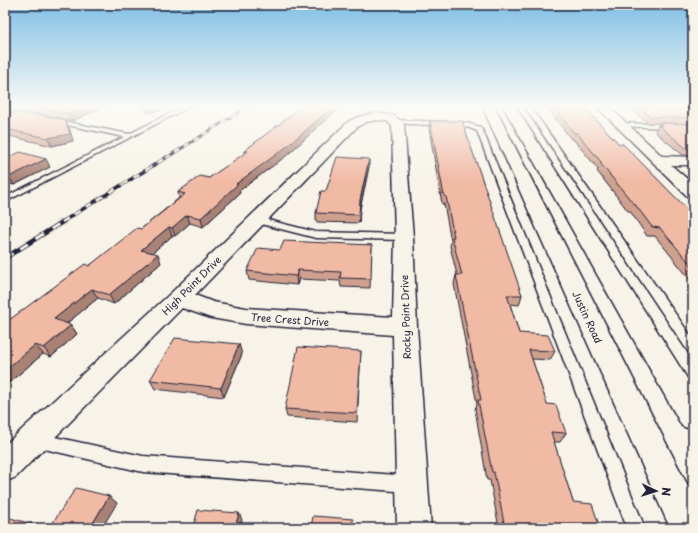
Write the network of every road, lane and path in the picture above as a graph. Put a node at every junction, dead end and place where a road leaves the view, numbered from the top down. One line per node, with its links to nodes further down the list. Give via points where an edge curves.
1 (105, 131): 10 (lane)
2 (140, 131): 10 (lane)
3 (346, 131): 15 (street, High Point Drive)
4 (398, 131): 16 (street, Rocky Point Drive)
5 (480, 131): 25 (lane)
6 (500, 131): 26 (main road, Justin Road)
7 (524, 131): 20 (main road)
8 (544, 131): 19 (lane)
9 (627, 131): 11 (street)
10 (130, 136): 14 (lane)
11 (658, 160): 12 (street); 13 (street)
12 (693, 161)
13 (693, 192)
14 (5, 200)
15 (256, 220): 16 (lane, via 316,235); 17 (street, High Point Drive)
16 (404, 237): 18 (street, Rocky Point Drive)
17 (179, 298): 18 (street, Tree Crest Drive, via 211,310 246,316); 21 (street, High Point Drive)
18 (405, 327): 23 (street, Rocky Point Drive)
19 (693, 350)
20 (693, 416)
21 (31, 439): 22 (street, High Point Drive); 23 (lane, via 143,464)
22 (5, 466)
23 (413, 484): 24 (street, Rocky Point Drive)
24 (414, 528)
25 (636, 528)
26 (689, 528)

